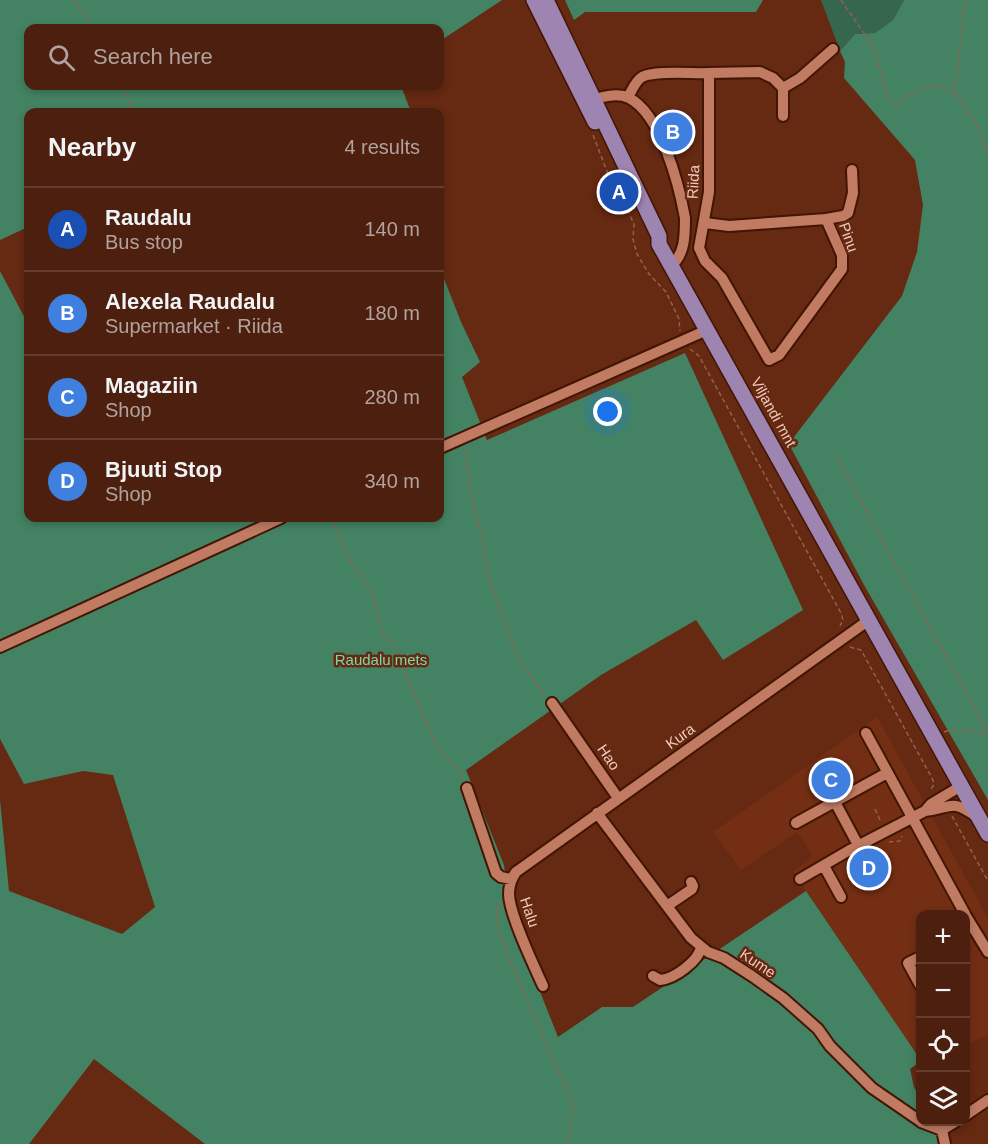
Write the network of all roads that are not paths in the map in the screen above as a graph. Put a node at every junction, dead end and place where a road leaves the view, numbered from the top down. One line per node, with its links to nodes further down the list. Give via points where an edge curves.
1 (534, 0): 7 (main road)
2 (546, 0): 7 (main road, Viljandi mnt)
3 (833, 49): 5 (street)
4 (710, 73): 5 (street, via 760,72); 6 (street, via 643,76); 11 (street, Riida)
5 (783, 88): 8 (street)
6 (628, 97): 7 (street, via 616,95); 12 (street, via 658,128 686,218 680,258)
7 (589, 101): 12 (main road, Viljandi mnt)
8 (783, 117)
9 (852, 170): 10 (street, via 853,193 848,213)
10 (826, 219): 11 (street, Pinu, via 729,226); 14 (street, Pinu, via 842,255 842,269 779,355)
11 (705, 223): 14 (street, Riida, via 700,254 722,278)
12 (671, 266): 13 (main road, Viljandi mnt)
13 (708, 330): 15 (street); 17 (main road, Viljandi mnt)
14 (770, 360)
15 (444, 446)
16 (271, 522): 18 (street)
17 (869, 620): 22 (main road, Viljandi mnt); 24 (street, Kura)
18 (0, 647)
19 (552, 703): 24 (street, Hao)
20 (866, 733): 21 (street)
21 (887, 773): 25 (street); 28 (street)
22 (961, 786): 26 (street); 30 (main road, Viljandi mnt)
23 (467, 788): 33 (street, Halu, via 496,873)
24 (618, 798): 27 (street, Kura)
25 (835, 802): 29 (street); 31 (street)
26 (928, 808): 28 (street); 30 (street, via 958,805)
27 (597, 813): 33 (street, Kura); 37 (street, Kume)
28 (911, 818): 31 (street); 38 (street)
29 (796, 823)
30 (984, 827)
31 (858, 845): 32 (street)
32 (824, 866): 34 (street); 36 (street)
33 (511, 879): 45 (street, Halu, via 511,906)
34 (800, 879)
35 (691, 882): 37 (street, via 692,889)
36 (841, 897)
37 (667, 906): 40 (street, Kume)
38 (962, 910)
39 (970, 932): 41 (street)
40 (701, 947): 43 (street, via 695,961 667,978); 48 (street, Kume, via 783,998 818,1029 872,1088)
41 (988, 952)
42 (916, 959): 44 (street, via 908,963)
43 (653, 976)
44 (916, 977)
45 (543, 986)
46 (988, 1100): 47 (street)
47 (970, 1112)
48 (916, 1118)
49 (933, 1126): 51 (street, Kume)
50 (948, 1126): 51 (street)
51 (942, 1130): 52 (street)
52 (945, 1144)

